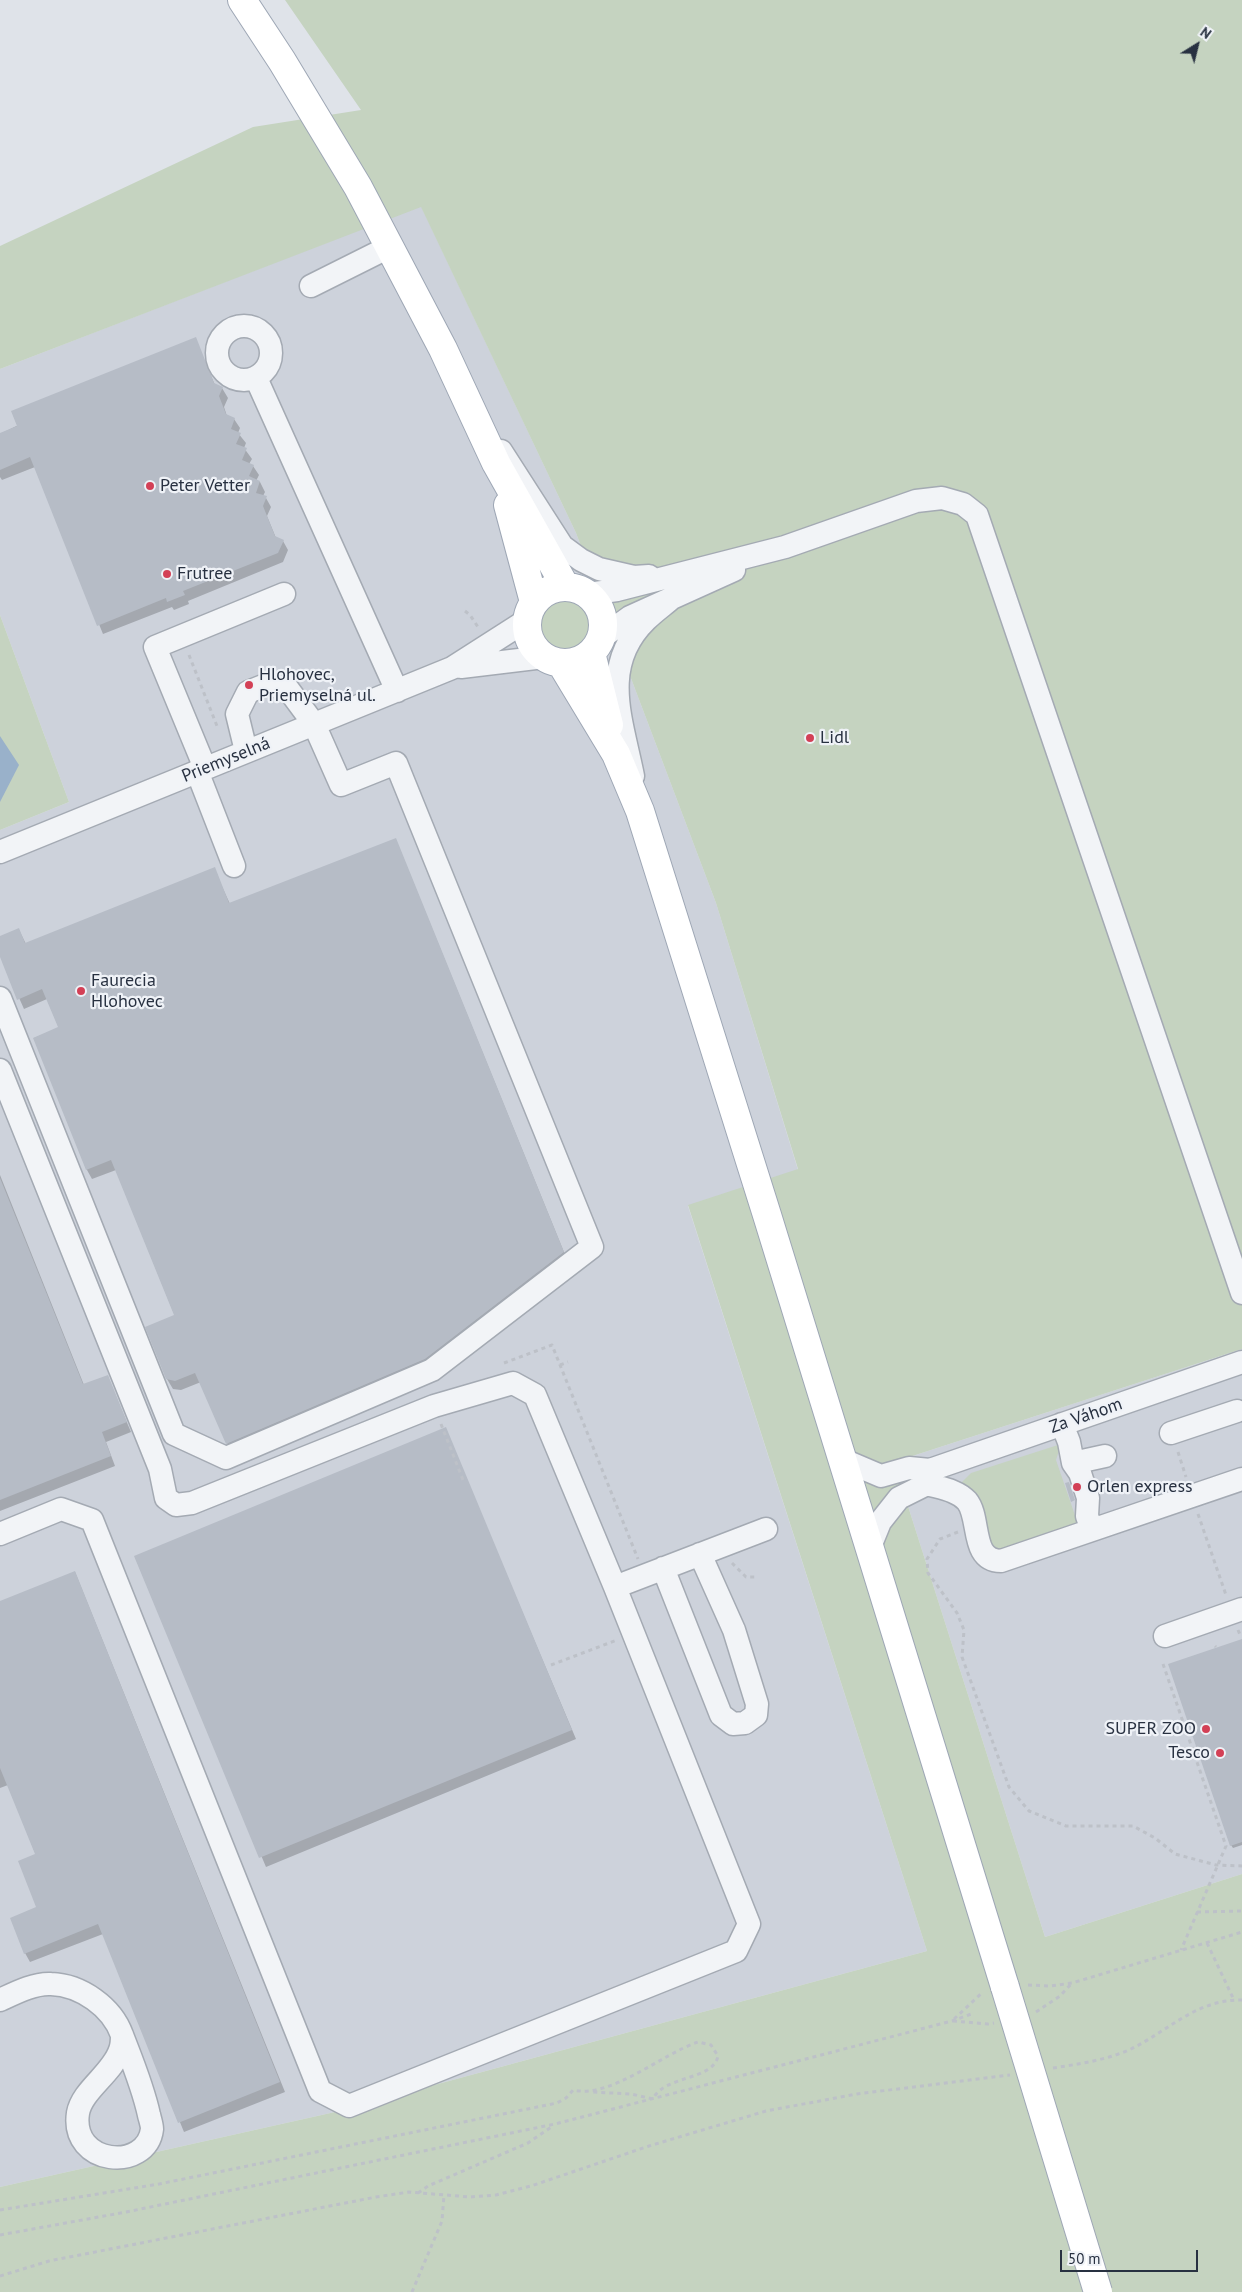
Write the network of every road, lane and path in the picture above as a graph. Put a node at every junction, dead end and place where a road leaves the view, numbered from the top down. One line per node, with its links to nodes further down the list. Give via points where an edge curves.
1 (242, 0): 2 (main road, via 358,187)
2 (389, 247): 3 (street); 5 (main road, via 419,300)
3 (311, 286)
4 (256, 378): 19 (street)
5 (478, 422): 6 (main road); 8 (street, via 520,478 562,546 599,569 634,577)
6 (496, 463): 9 (main road); 13 (main road)
7 (785, 547): 8 (street); 11 (street); 30 (street, via 916,500 942,498 963,504 977,515)
8 (673, 575): 9 (street, via 617,590)
9 (576, 590): 13 (main road, via 548,590); 16 (main road, via 597,604 602,614 603,626)
10 (284, 594): 15 (street)
11 (672, 598): 16 (street, via 630,617); 25 (street, via 645,620 630,639 619,664 616,689)
12 (465, 611): 14 (path)
13 (530, 611): 17 (main road, via 527,629 531,643); 18 (street, Priemyselná)
14 (478, 627)
15 (181, 636): 21 (path); 24 (street, via 155,647)
16 (596, 646): 17 (main road, via 581,660); 23 (main road)
17 (552, 660): 18 (street, Priemyselná); 23 (main road)
18 (452, 668): 19 (street, Priemyselná)
19 (397, 691): 20 (street, Priemyselná)
20 (314, 724): 22 (street, Priemyselná); 22 (street, via 288,689 268,684 248,692 237,714); 28 (street, via 341,786 396,763 592,1247 432,1370 226,1458 174,1434)
21 (218, 726)
22 (246, 751): 24 (street, Priemyselná)
23 (616, 754): 25 (main road)
24 (201, 770): 26 (street, Priemyselná); 27 (street)
25 (640, 811): 40 (main road)
26 (0, 852)
27 (234, 866)
28 (0, 998)
29 (0, 1070): 35 (street, via 160,1469 166,1498 176,1505 192,1503)
30 (1242, 1293)
31 (568, 1362): 34 (path)
32 (1242, 1362): 37 (street, Za Váhom)
33 (499, 1365): 34 (path, via 552,1345)
34 (560, 1366): 52 (path, via 596,1448)
35 (434, 1406): 44 (path); 56 (street, via 513,1383 535,1395)
36 (1237, 1411): 38 (street)
37 (1062, 1424): 41 (street); 42 (street, Za Váhom)
38 (1171, 1433): 45 (path)
39 (1105, 1456): 41 (street)
40 (841, 1460): 42 (street, via 881,1476 909,1468); 50 (main road)
41 (1072, 1463): 46 (street, via 1067,1476 1076,1503)
42 (929, 1477): 47 (street, via 968,1502); 50 (street, via 899,1498 880,1522)
43 (1242, 1479): 45 (street)
44 (463, 1480)
45 (1192, 1496): 46 (street); 57 (path)
46 (1090, 1523): 47 (street, via 1004,1560 991,1560 983,1554)
47 (975, 1527): 61 (path, via 940,1539 927,1559 928,1573 958,1613 964,1630 962,1657 1008,1787 1029,1811 1066,1826 1133,1826 1175,1854)
48 (766, 1529): 51 (street)
49 (0, 1534): 56 (street, via 61,1510 92,1520 320,2091 349,2106 736,1951 749,1924)
50 (869, 1549): 68 (main road)
51 (700, 1554): 53 (street); 53 (street, via 734,1630 757,1704 756,1715 745,1723 733,1724 721,1715)
52 (638, 1559)
53 (663, 1568): 56 (street)
54 (758, 1577): 55 (path)
55 (746, 1578)
56 (615, 1587)
57 (1237, 1611): 58 (street); 59 (path)
58 (1165, 1636)
59 (1240, 1637)
60 (1163, 1664): 61 (path, via 1226,1846)
61 (1216, 1865): 62 (path); 64 (path)
62 (1242, 1866)
63 (1242, 1911): 64 (path)
64 (1197, 1912): 67 (path)
65 (1242, 1932): 66 (path)
66 (1207, 1943): 67 (path); 70 (path)
67 (1181, 1950): 68 (path, via 1060,1986)
68 (1005, 1987): 73 (path); 86 (main road, bridge)
69 (0, 2000): 74 (street, via 26,1988 51,1984 77,1990 102,2004)
70 (1234, 2000): 71 (path); 75 (path, via 1183,2016 1129,2050)
71 (1242, 2000)
72 (974, 2013): 73 (path)
73 (952, 2021): 78 (path)
74 (122, 2035): 74 (street, via 152,2129 145,2146 129,2155 103,2157 87,2148 78,2130 78,2112 120,2051)
75 (1051, 2068)
76 (1016, 2074): 81 (path, via 874,2091 766,2111 531,2186 496,2195)
77 (592, 2092): 78 (path); 78 (path, via 690,2045 703,2042 715,2050 718,2056 714,2066 660,2090); 82 (path, via 572,2090 557,2103 169,2182)
78 (653, 2099): 79 (path)
79 (555, 2124): 80 (path, via 528,2143); 83 (path)
80 (418, 2193): 81 (path); 84 (path, via 313,2209 49,2261)
81 (444, 2195): 85 (path, via 442,2221)
82 (0, 2210)
83 (0, 2235)
84 (0, 2276)
85 (412, 2292)
86 (1098, 2292)

